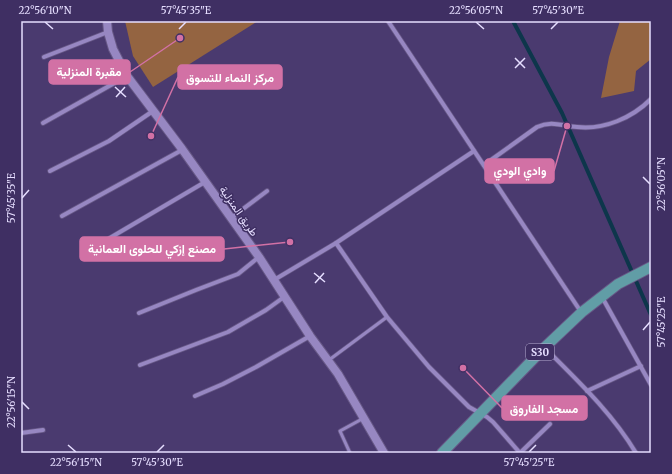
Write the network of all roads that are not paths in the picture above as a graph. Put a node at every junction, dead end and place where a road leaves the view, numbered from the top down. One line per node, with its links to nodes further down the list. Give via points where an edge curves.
1 (107, 21): 3 (street, طريق المنزلية)
2 (388, 21): 10 (street)
3 (108, 32): 4 (street); 5 (street, طريق المنزلية, via 113,49)
4 (44, 57)
5 (127, 76): 7 (street, طريق المنزلية); 8 (street)
6 (651, 99): 11 (street, via 639,110 610,124 591,127 554,123 542,125)
7 (153, 111): 9 (street, طريق المنزلية); 12 (street, via 109,141)
8 (43, 123)
9 (182, 149): 13 (street, طريق المنزلية); 15 (street)
10 (474, 151): 11 (street); 17 (street)
11 (484, 165): 24 (street)
12 (50, 171)
13 (206, 182): 16 (street, طريق المنزلية); 18 (street)
14 (267, 191): 16 (street)
15 (62, 216)
16 (231, 218): 19 (street, طريق المنزلية)
17 (336, 243): 21 (street); 26 (street)
18 (86, 252)
19 (259, 257): 21 (street, طريق المنزلية); 25 (street, via 238,274)
20 (651, 267): 23 (main road, S30)
21 (273, 281): 22 (street, طريق المنزلية)
22 (285, 296): 27 (street, طريق المنزلية); 30 (street, via 228,332)
23 (602, 296): 24 (main road, S30); 31 (street)
24 (582, 312): 28 (main road, S30)
25 (139, 313)
26 (387, 317): 29 (lane); 35 (street, via 429,367 466,404)
27 (310, 336): 29 (street, طريق المنزلية); 34 (street, via 256,367)
28 (544, 348): 33 (street); 35 (main road, S30)
29 (328, 361): 36 (street, طريق المنزلية)
30 (140, 365)
31 (641, 366): 32 (street); 33 (street)
32 (651, 385)
33 (587, 391): 44 (street, via 610,416)
34 (195, 396)
35 (480, 413): 42 (main road, S30); 43 (street, via 493,422)
36 (364, 418): 40 (lane, via 340,431); 41 (street, طريق المنزلية)
37 (550, 424): 43 (street)
38 (44, 430): 39 (street)
39 (21, 433)
40 (350, 453)
41 (384, 453)
42 (442, 453)
43 (520, 453)
44 (636, 453)

